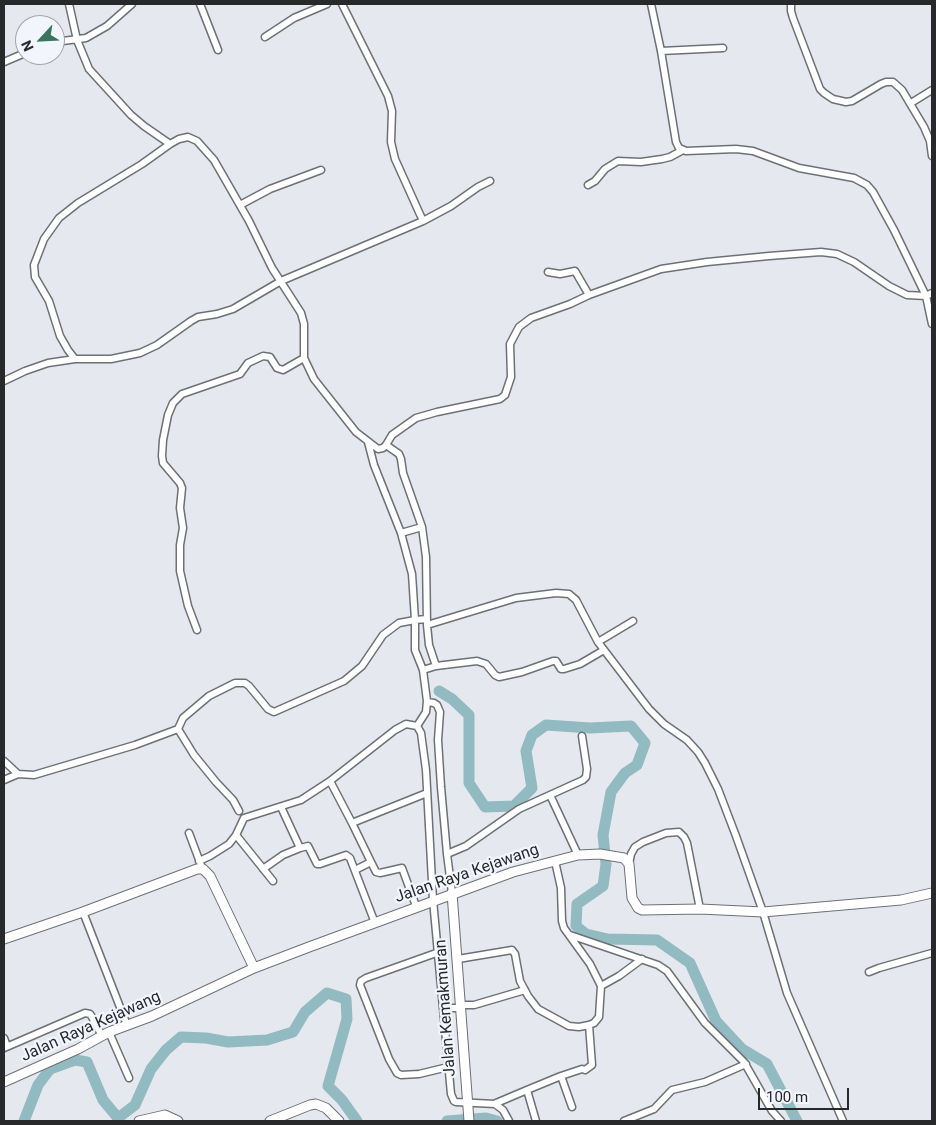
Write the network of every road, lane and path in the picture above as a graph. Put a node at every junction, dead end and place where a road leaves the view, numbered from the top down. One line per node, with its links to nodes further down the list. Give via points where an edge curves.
1 (69, 4): 9 (street)
2 (132, 4): 9 (street, via 107,26)
3 (200, 4): 12 (street)
4 (327, 4): 8 (street, via 294,18)
5 (342, 4): 23 (street, via 388,96 395,159)
6 (651, 4): 13 (street)
7 (791, 4): 15 (street, via 793,18 824,93 833,99 852,101 888,81 898,85)
8 (265, 37)
9 (77, 40): 10 (street); 16 (street, via 94,76 144,126)
10 (65, 41)
11 (724, 48): 13 (street)
12 (218, 50)
13 (661, 51): 17 (street, via 676,142)
14 (932, 90): 15 (street)
15 (911, 103): 18 (street, via 930,141)
16 (170, 144): 22 (street, via 188,137 201,145 214,160); 30 (street, via 67,210 44,239 34,264 35,277 49,301 60,336)
17 (683, 150): 21 (street, via 654,161 618,161); 27 (street, via 753,151 799,168 854,178 867,185)
18 (932, 156)
19 (321, 170): 22 (street, via 270,189)
20 (490, 181): 23 (street)
21 (588, 185)
22 (240, 205): 25 (street)
23 (423, 221): 25 (street)
24 (548, 272): 26 (street, via 565,274 576,271)
25 (281, 280): 29 (street, via 301,313); 30 (street, via 233,309 190,321 140,353 111,359)
26 (589, 295): 27 (street, via 661,269 682,265 821,252 837,254 854,262 907,295); 33 (street, via 531,318 519,327 510,344 511,378 500,399 416,418 392,435)
27 (929, 295): 28 (street)
28 (932, 324)
29 (304, 358): 32 (street, via 314,379 356,432); 38 (street, via 284,370 277,368 270,357 263,356 248,364 240,374 182,394 168,415 162,456 163,463 182,488 180,571)
30 (75, 359): 31 (street, via 25,370)
31 (4, 381)
32 (368, 442): 33 (street, via 378,449); 35 (street, via 374,465)
33 (388, 446): 34 (street, via 401,459)
34 (420, 528): 35 (street); 36 (street, via 426,557)
35 (404, 532): 36 (street)
36 (422, 620): 39 (street, via 516,598 569,594); 41 (street); 42 (street, via 415,650); 45 (street, via 399,623 383,635 362,666 344,681 273,712 245,683 235,683 194,708 183,718)
37 (633, 620): 39 (street)
38 (197, 630)
39 (600, 640): 40 (street)
40 (604, 650): 41 (street, via 564,669 553,660 499,677 486,664 477,661); 74 (street, via 649,709 687,740 706,763)
41 (436, 666): 42 (street)
42 (423, 670): 43 (street)
43 (427, 702): 44 (street, via 426,712); 59 (street, via 434,702 440,712 438,740)
44 (418, 726): 50 (street, via 402,726); 51 (street)
45 (178, 729): 48 (street, via 34,775); 54 (street, via 199,762)
46 (582, 736): 52 (street, via 586,777)
47 (4, 761): 48 (street)
48 (18, 774): 49 (street)
49 (5, 780)
50 (330, 781): 53 (street, via 301,800); 55 (street)
51 (427, 793): 55 (street); 70 (street)
52 (550, 795): 59 (street, via 519,809 478,838); 60 (street)
53 (281, 807): 57 (street, via 244,818); 58 (street)
54 (239, 811)
55 (352, 823): 62 (street)
56 (189, 833): 64 (street)
57 (236, 835): 64 (street); 65 (street)
58 (300, 848): 65 (street); 66 (street, via 308,846 319,864 348,856)
59 (446, 854): 68 (street)
60 (578, 855): 61 (street, Jalan Raya Kejawang); 63 (street, Jalan Raya Kejawang, via 617,856)
61 (555, 861): 68 (street, Jalan Raya Kejawang); 76 (street, via 561,888 562,921)
62 (371, 862): 66 (street); 71 (street, via 380,873 402,868)
63 (629, 864): 72 (street, via 632,898 638,908); 72 (street, via 635,847 642,842 679,832 687,843)
64 (201, 865): 73 (street); 82 (street, via 210,876)
65 (263, 869): 67 (street)
66 (355, 870): 75 (street)
67 (273, 881)
68 (452, 893): 70 (street, Jalan Raya Kejawang); 80 (street, Jalan Kemakmuran)
69 (932, 893): 74 (street, via 901,900)
70 (435, 899): 71 (street, Jalan Raya Kejawang); 78 (street)
71 (416, 906): 75 (street, Jalan Raya Kejawang)
72 (700, 909): 74 (street)
73 (83, 912): 77 (street); 88 (street)
74 (763, 912): 111 (street, via 787,993)
75 (374, 923): 82 (street, Jalan Raya Kejawang)
76 (570, 935): 81 (street); 84 (street)
77 (4, 939)
78 (439, 952): 87 (street); 94 (street, via 366,978 360,985 397,1073 419,1074)
79 (932, 953): 83 (street)
80 (458, 959): 85 (street, via 512,950); 86 (street, Jalan Kemakmuran)
81 (642, 959): 84 (street); 93 (street, via 667,971 705,1023)
82 (254, 968): 88 (street, Jalan Raya Kejawang)
83 (870, 972)
84 (601, 986): 89 (street, via 598,1017)
85 (525, 990): 86 (street); 89 (street, via 533,1004 547,1015 569,1026)
86 (460, 1007): 87 (street); 99 (street, Jalan Kemakmuran)
87 (445, 1008): 94 (street)
88 (127, 1025): 90 (street, Jalan Raya Kejawang)
89 (589, 1025): 95 (street, via 592,1065)
90 (105, 1034): 92 (street, via 85,1012); 96 (street); 97 (street, Jalan Raya Kejawang)
91 (4, 1038): 92 (street)
92 (5, 1047)
93 (746, 1064): 109 (street, via 705,1082 672,1090 654,1109); 110 (street)
94 (448, 1067): 99 (street, via 452,1098)
95 (562, 1076): 98 (street); 101 (street)
96 (129, 1078)
97 (4, 1082)
98 (527, 1090): 100 (street); 108 (street)
99 (468, 1104): 100 (street); 102 (street, Jalan Kemakmuran)
100 (494, 1104): 107 (street, via 500,1106)
101 (572, 1107)
102 (469, 1117)
103 (143, 1120): 104 (street, via 165,1114)
104 (178, 1121)
105 (270, 1121): 106 (street, via 316,1104 326,1108)
106 (338, 1121)
107 (509, 1121)
108 (536, 1121)
109 (624, 1121)
110 (781, 1121)
111 (843, 1121)

